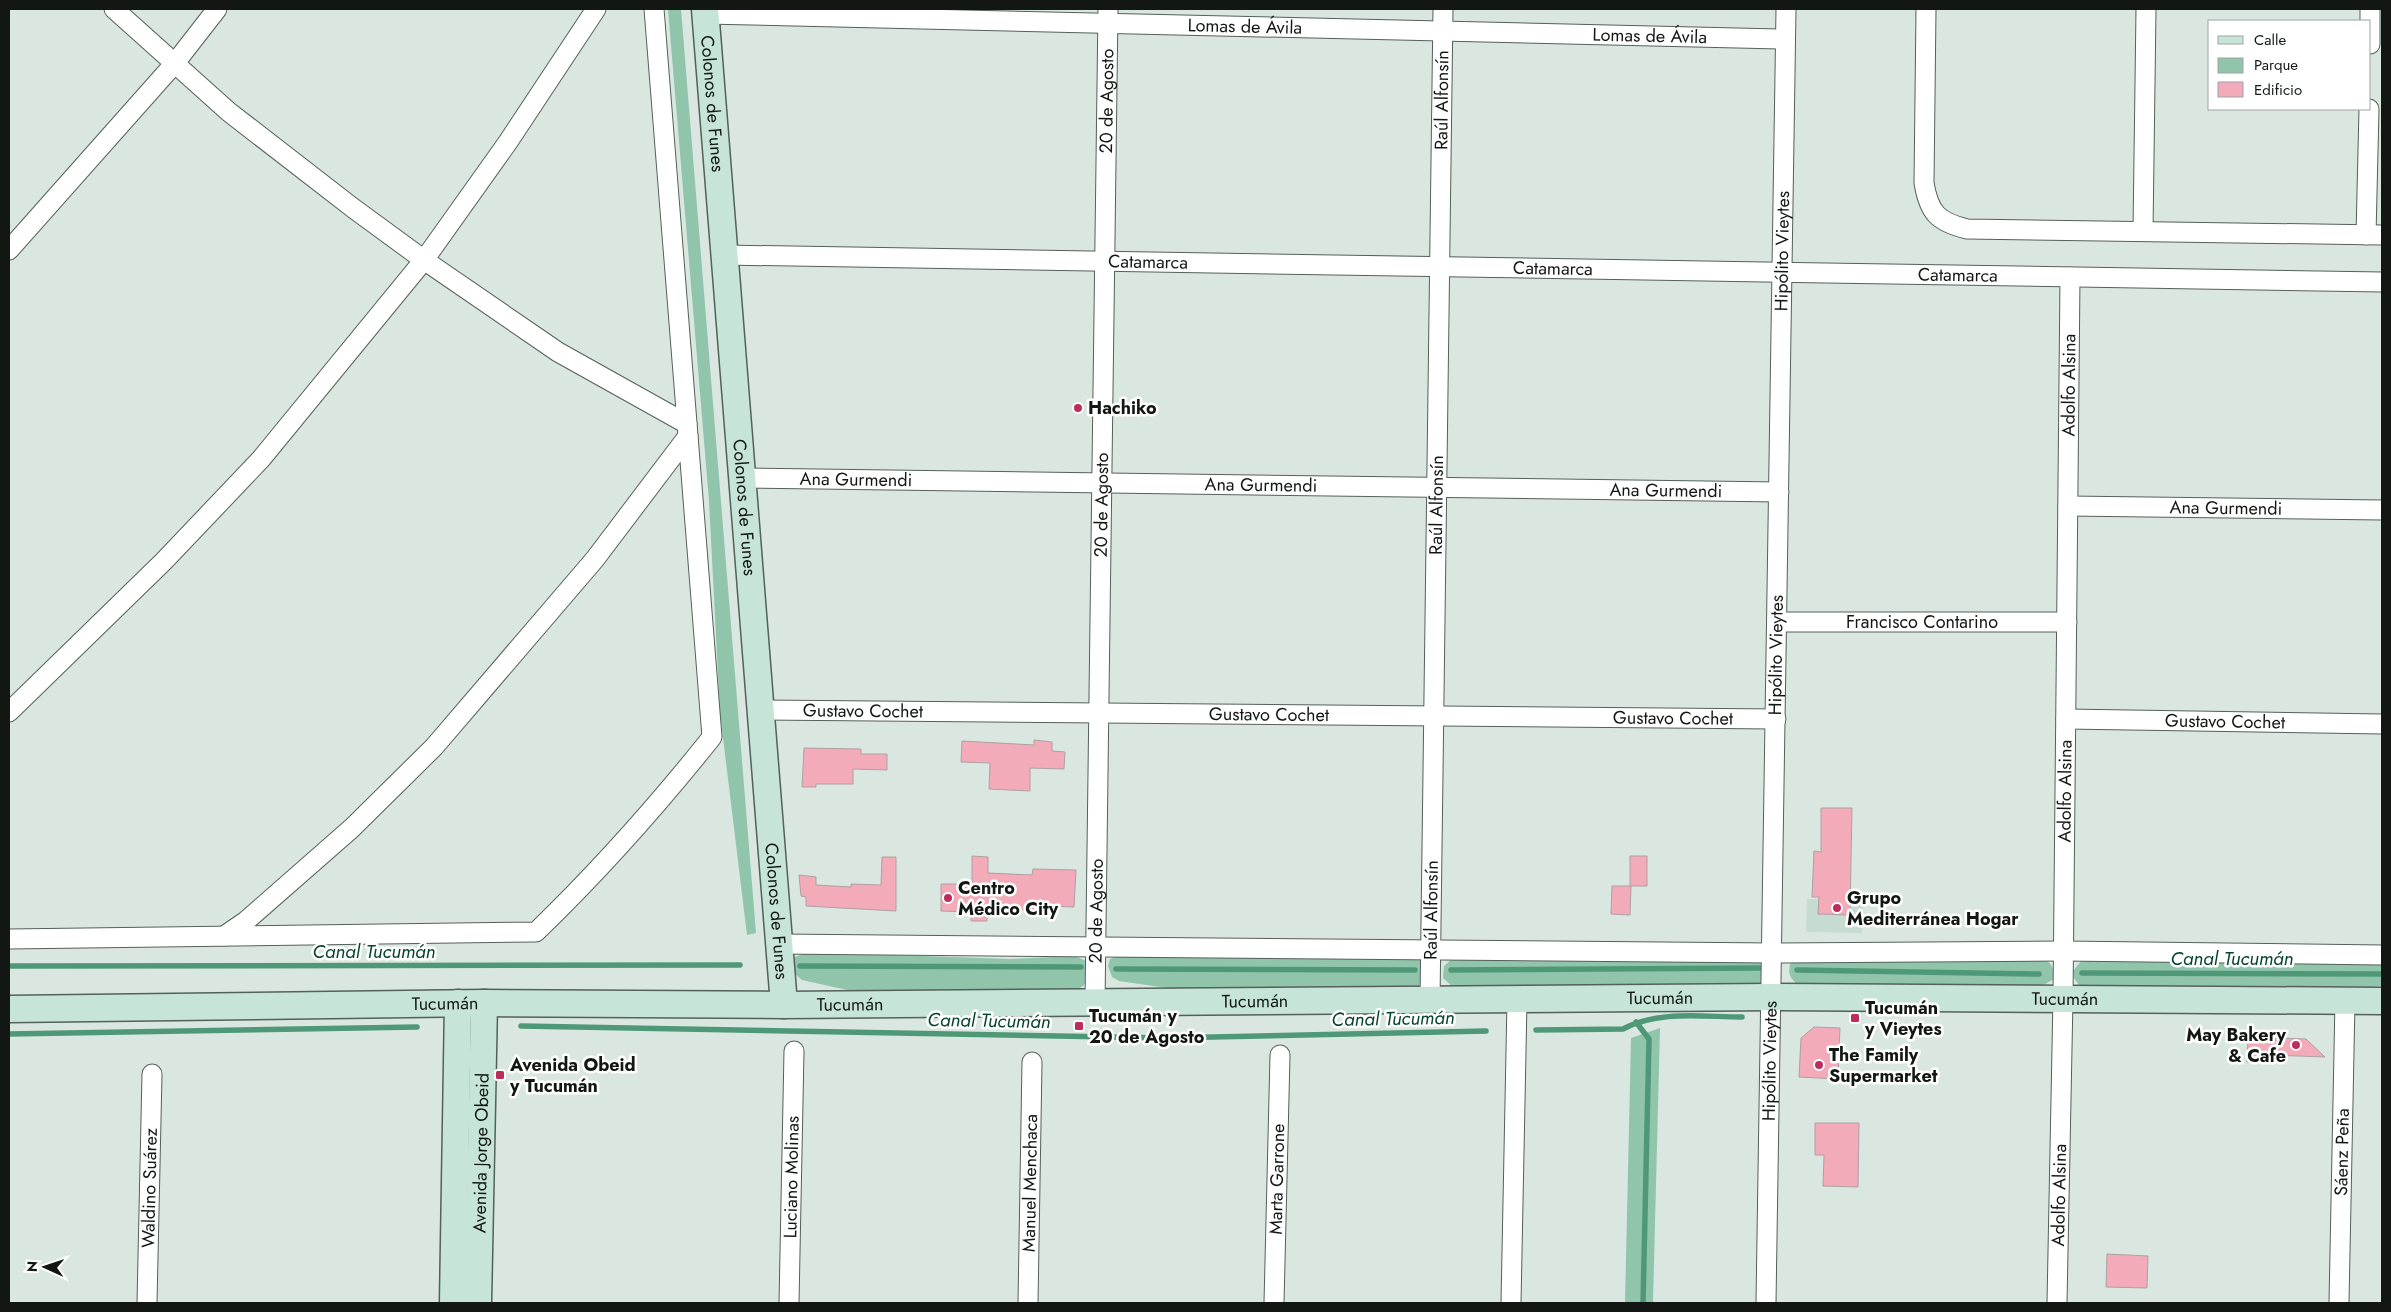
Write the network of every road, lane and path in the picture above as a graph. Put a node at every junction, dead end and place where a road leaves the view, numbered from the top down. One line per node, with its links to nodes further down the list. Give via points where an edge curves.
1 (114, 9): 13 (street)
2 (216, 9): 13 (street)
3 (596, 9): 19 (street, via 508,142)
4 (654, 9): 25 (street)
5 (1444, 9): 11 (street, Raúl Alfonsín)
6 (1786, 9): 12 (street, Hipólito Vieytes)
7 (1926, 9): 15 (street, via 1924,183 1927,201 1935,214 1949,224 1968,229)
8 (2146, 9): 15 (street)
9 (705, 11): 10 (street, Lomas de Ávila); 18 (main road, Colonos de Funes)
10 (1108, 16): 11 (street, Lomas de Ávila); 20 (street, 20 de Agosto)
11 (1443, 32): 12 (street, Lomas de Ávila); 21 (street, Raúl Alfonsín)
12 (1785, 39): 22 (street, Hipólito Vieytes)
13 (175, 63): 17 (street); 19 (street, via 229,112)
14 (2369, 110): 16 (street)
15 (2143, 231): 16 (street)
16 (2374, 235)
17 (9, 250)
18 (724, 255): 20 (street, Catamarca); 26 (main road, Colonos de Funes)
19 (424, 260): 25 (street, via 558,352); 35 (street, via 261,459 164,561)
20 (1104, 262): 21 (street, Catamarca); 27 (street, 20 de Agosto)
21 (1440, 267): 22 (street, Catamarca); 28 (street, Raúl Alfonsín)
22 (1782, 272): 23 (street, Catamarca); 29 (street, Hipólito Vieytes)
23 (2070, 277): 24 (street, Catamarca); 30 (street, Adolfo Alsina)
24 (2382, 282)
25 (687, 430): 41 (street, via 595,559 434,747 352,828); 41 (street, via 712,737 654,808 583,886 536,932)
26 (742, 478): 27 (street, Ana Gurmendi); 34 (main road, Colonos de Funes)
27 (1102, 483): 28 (street, Ana Gurmendi); 36 (street, 20 de Agosto)
28 (1436, 488): 29 (street, Ana Gurmendi); 37 (street, Raúl Alfonsín)
29 (1779, 492): 32 (street, Hipólito Vieytes)
30 (2068, 506): 31 (street, Ana Gurmendi); 33 (street, Adolfo Alsina)
31 (2382, 510)
32 (1777, 622): 33 (street, Francisco Contarino); 38 (street, Hipólito Vieytes)
33 (2067, 622): 39 (street, Adolfo Alsina)
34 (761, 710): 36 (street, Gustavo Cochet); 43 (main road, Colonos de Funes)
35 (9, 712)
36 (1099, 714): 37 (street, Gustavo Cochet); 44 (street, 20 de Agosto)
37 (1433, 716): 38 (street, Gustavo Cochet); 45 (street, Raúl Alfonsín)
38 (1776, 719): 47 (street, Hipólito Vieytes)
39 (2066, 719): 40 (street, Gustavo Cochet); 46 (street, Adolfo Alsina)
40 (2382, 724)
41 (224, 936): 42 (street)
42 (9, 939)
43 (779, 944): 44 (street); 57 (main road, Colonos de Funes)
44 (1096, 947): 45 (street); 56 (street, 20 de Agosto)
45 (1430, 950): 47 (street); 51 (street, Raúl Alfonsín)
46 (2064, 951): 47 (street); 48 (street); 50 (street, Adolfo Alsina)
47 (1772, 953): 49 (street, Hipólito Vieytes)
48 (2382, 955)
49 (1772, 997): 50 (main road, Tucumán); 52 (main road, Tucumán); 70 (street, Hipólito Vieytes)
50 (2063, 998): 53 (main road, Tucumán); 71 (street, Adolfo Alsina)
51 (1430, 1001): 52 (main road, Tucumán); 56 (main road, Tucumán)
52 (1517, 1001): 69 (street)
53 (2345, 1001): 54 (main road, Tucumán); 72 (street, Sáenz Peña)
54 (2382, 1002)
55 (471, 1003): 57 (main road, Tucumán); 58 (main road, Tucumán); 64 (main road, Avenida Jorge Obeid); 65 (main road, Avenida Jorge Obeid)
56 (1095, 1003): 57 (main road, Tucumán)
57 (784, 1006)
58 (9, 1009)
59 (794, 1051): 66 (street, Luciano Molinas)
60 (1280, 1055): 68 (street, Marta Garrone)
61 (1032, 1062): 67 (street, Manuel Menchaca)
62 (152, 1074): 63 (street, Waldino Suárez)
63 (147, 1303)
64 (453, 1303)
65 (478, 1303)
66 (789, 1303)
67 (1028, 1303)
68 (1274, 1303)
69 (1511, 1303)
70 (1766, 1303)
71 (2057, 1303)
72 (2339, 1303)

